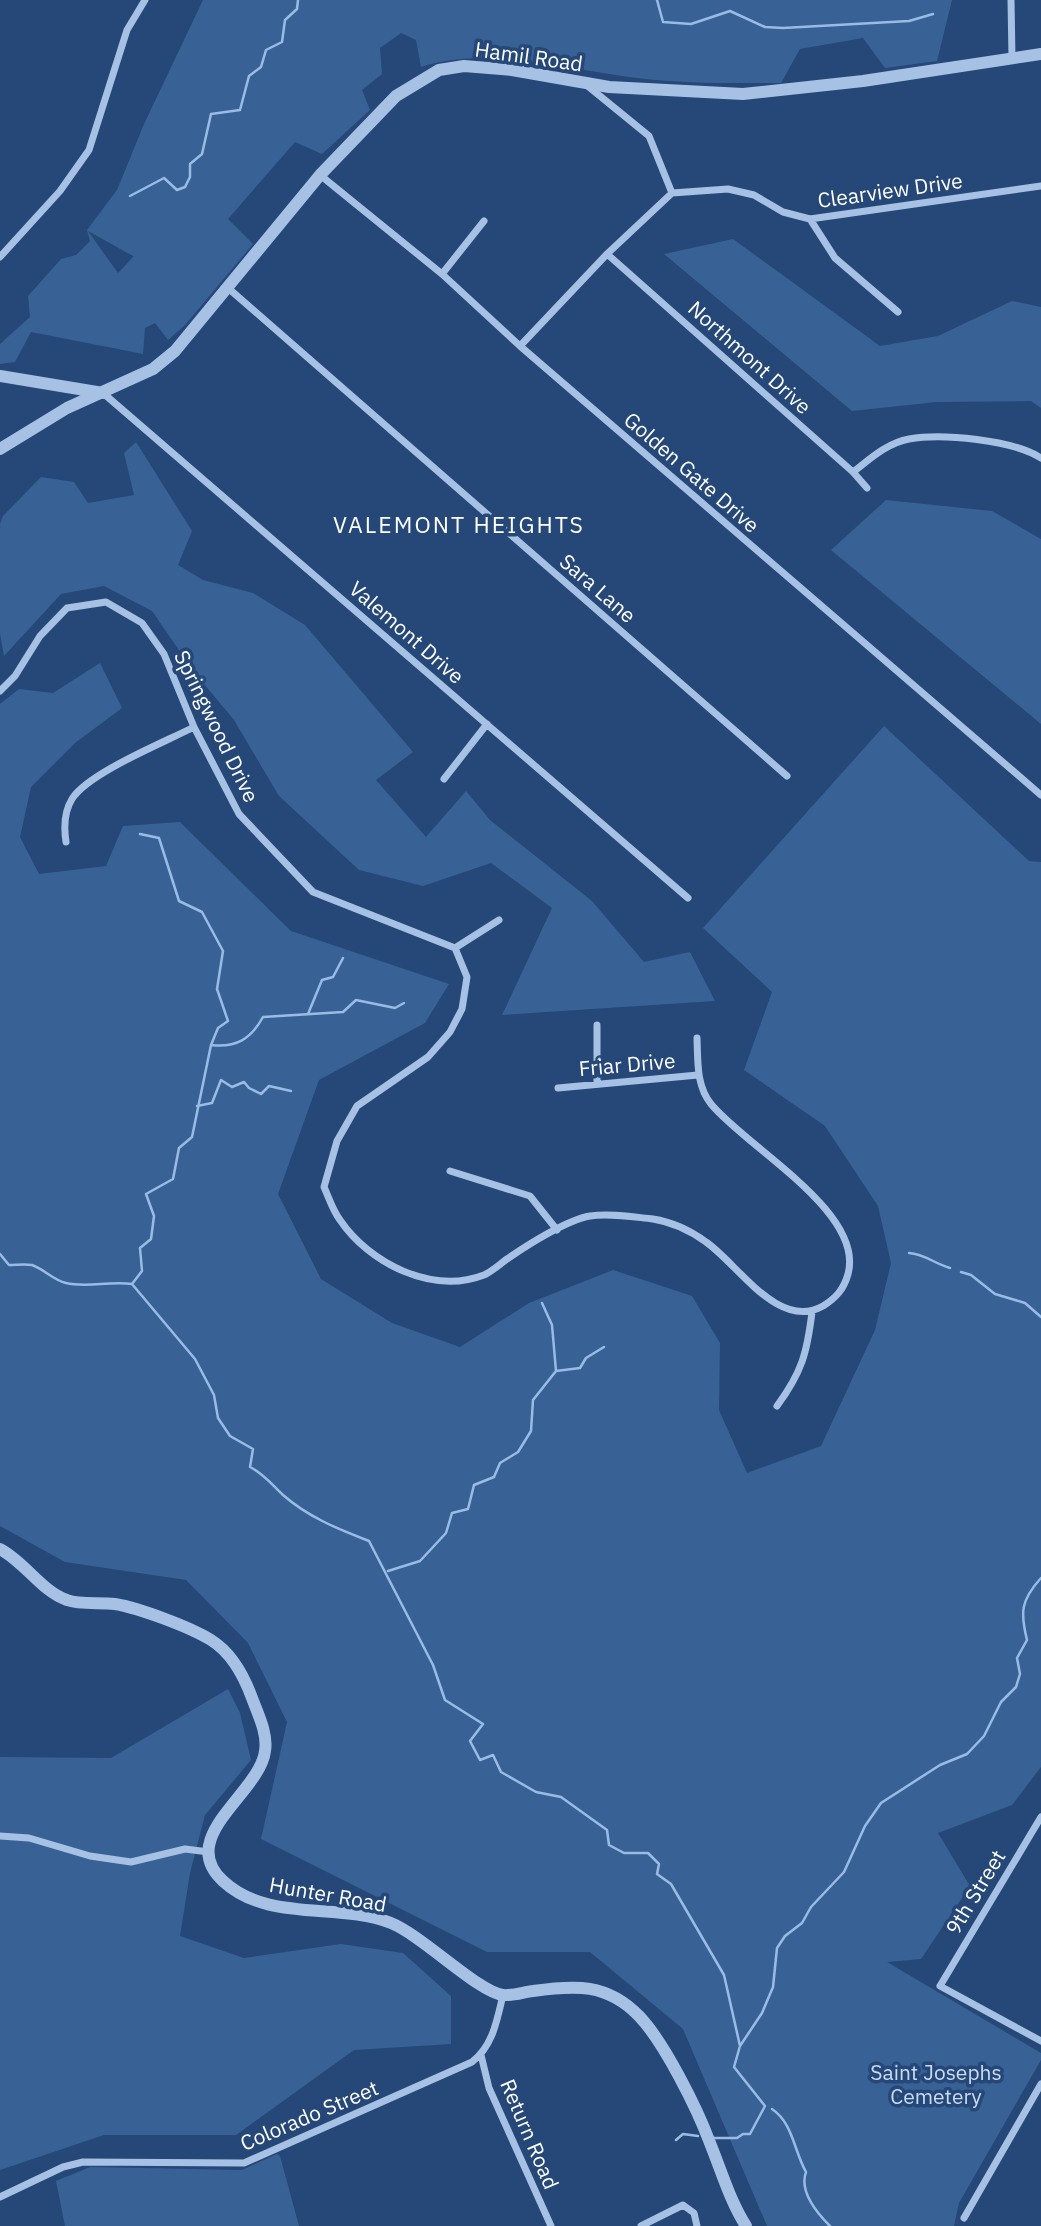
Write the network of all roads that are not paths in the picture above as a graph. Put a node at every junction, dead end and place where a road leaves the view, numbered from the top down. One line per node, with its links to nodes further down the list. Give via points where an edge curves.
1 (145, 0): 14 (street, via 127,30 89,150 60,191)
2 (1011, 0): 4 (street)
3 (1041, 54): 4 (street, Hamil Road)
4 (1012, 58): 6 (street, Hamil Road, via 788,91 716,94)
5 (583, 83): 6 (street, Hamil Road); 7 (street); 8 (street, Hamil Road, via 512,70 464,66 439,70 396,96)
6 (609, 87): 7 (street)
7 (610, 107): 10 (street, via 649,136)
8 (320, 175): 15 (street, Golden Gate Drive); 16 (street, Hamil Road)
9 (1041, 186): 11 (street, Clearview Drive)
10 (672, 193): 11 (street, Clearview Drive, via 728,189); 13 (street)
11 (810, 219): 17 (street, via 835,258)
12 (484, 221): 15 (street)
13 (607, 254): 18 (street); 23 (street, Northmont Drive)
14 (0, 257)
15 (442, 274): 18 (street, Golden Gate Drive)
16 (228, 288): 20 (street, Hamil Road, via 175,351 153,369); 28 (street, Sara Lane)
17 (898, 312)
18 (520, 346): 30 (street, Golden Gate Drive)
19 (0, 376): 20 (street)
20 (103, 393): 21 (street, Hamil Road, via 67,408); 26 (street, Valemont Drive)
21 (0, 449)
22 (1041, 458): 23 (street, via 1007,442 908,439 884,449)
23 (853, 472): 24 (street, Northmont Drive)
24 (867, 488)
25 (0, 691): 27 (street, Springwood Drive, via 66,608 107,602 142,623 164,654)
26 (488, 724): 29 (street); 32 (street, Valemont Drive)
27 (194, 727): 31 (street, via 92,780 72,799 64,825); 34 (street, Springwood Drive, via 239,814 313,892)
28 (787, 776)
29 (444, 779)
30 (1041, 795)
31 (66, 842)
32 (688, 898)
33 (499, 920): 34 (street)
34 (455, 948): 41 (street, via 467,977 462,1009 450,1032 428,1057 357,1105 337,1141 324,1187 340,1221 374,1256 411,1275 447,1280 484,1275)
35 (597, 1026): 38 (street)
36 (697, 1038): 37 (street)
37 (698, 1075): 38 (street, Friar Drive); 42 (street, via 710,1102 832,1214 850,1245 849,1273 837,1298)
38 (597, 1084): 39 (street, Friar Drive)
39 (558, 1088)
40 (450, 1171): 41 (street, via 530,1196)
41 (557, 1230): 42 (street, via 589,1216 668,1221 707,1242 782,1307)
42 (812, 1312): 43 (street, via 797,1379)
43 (777, 1406)
44 (0, 1549): 47 (street, via 16,1557 63,1598 136,1609 212,1640 235,1662 262,1725 266,1750 252,1783 216,1826)
45 (1041, 1817): 49 (street, 9th Street, via 940,1986)
46 (0, 1836): 47 (street, via 29,1838 90,1856 131,1862 185,1849)
47 (209, 1852): 48 (street, Hunter Road, via 215,1873 239,1893 281,1907 389,1923)
48 (503, 1995): 50 (street, via 491,2039); 57 (street, via 575,1985 615,1998 638,2015 658,2039 703,2126)
49 (1041, 2041)
50 (481, 2055): 52 (street, Colorado Street, via 244,2163 83,2162); 54 (street, Return Road, via 489,2088)
51 (1041, 2084): 53 (street)
52 (0, 2197)
53 (964, 2218)
54 (551, 2226)
55 (641, 2226): 56 (street, via 683,2205 694,2213)
56 (697, 2226)
57 (746, 2226)

